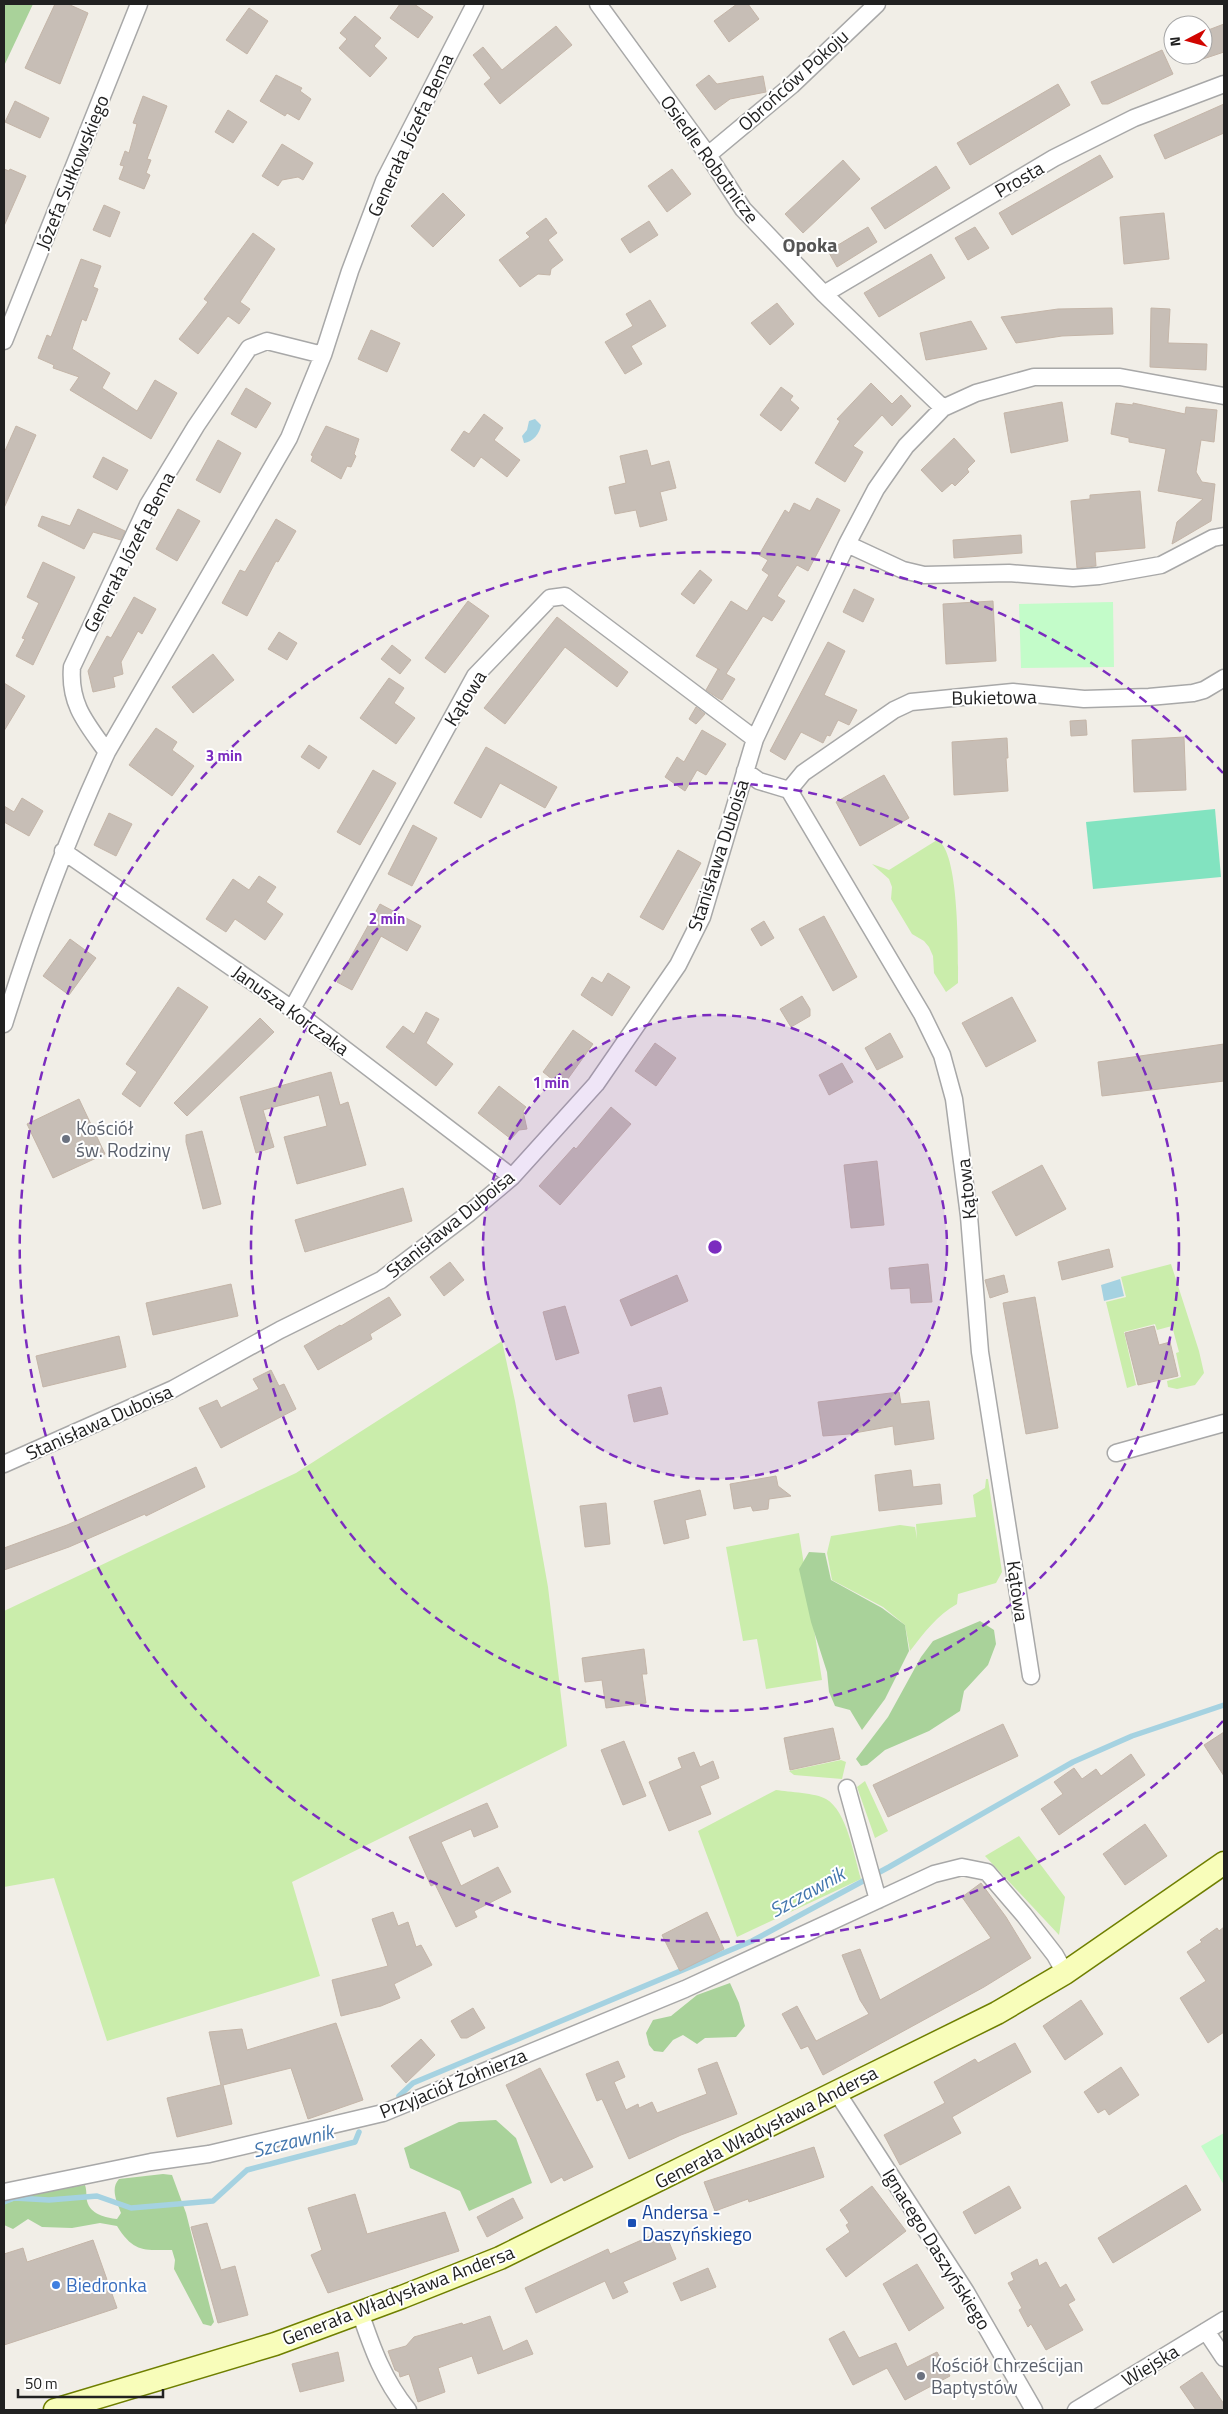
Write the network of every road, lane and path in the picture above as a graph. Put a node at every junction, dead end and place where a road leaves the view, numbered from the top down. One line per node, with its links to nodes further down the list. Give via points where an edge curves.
1 (139, 4): 8 (street, Józefa Sułkowskiego)
2 (475, 4): 9 (street, Generała Józefa Bema, via 384,181)
3 (598, 4): 6 (street, Osiedle Robotnicze)
4 (877, 4): 6 (street, Obrońców Pokoju, via 792,85)
5 (1224, 84): 7 (street, Prosta, via 1134,118 1054,158)
6 (708, 155): 7 (street, Osiedle Robotnicze, via 743,209)
7 (824, 294): 11 (street, Osiedle Robotnicze)
8 (4, 341)
9 (323, 354): 16 (street, Generała Józefa Bema, via 289,438); 16 (street, Generała Józefa Bema, via 266,341 250,348 196,426 148,505 72,667 70,686 82,718)
10 (1224, 396): 11 (street, Stanisława Duboisa, via 1120,377 1034,377 976,393)
11 (944, 408): 13 (street, Stanisława Duboisa, via 906,446 876,489)
12 (1224, 536): 13 (street, via 1213,538 1161,565 1073,578 1009,573 924,575 903,570)
13 (847, 544): 15 (street, Stanisława Duboisa)
14 (1224, 678): 18 (street, Bukietowa, via 1193,693 1149,697 1084,699 1013,692 911,702 894,710 803,773)
15 (755, 739): 17 (street, Stanisława Duboisa); 21 (street, Kątowa, via 565,596 550,598 475,676)
16 (107, 752): 19 (street, Generała Józefa Bema)
17 (745, 771): 18 (street, via 759,781); 23 (street, Stanisława Duboisa, via 702,917 678,965 596,1084)
18 (788, 790): 27 (street, Kątowa, via 922,1014 942,1056 954,1098 969,1216 980,1352)
19 (63, 851): 20 (street, Generała Józefa Bema); 21 (street, Janusza Korczaka)
20 (7, 1005): 22 (street, Generała Józefa Bema)
21 (292, 1009): 23 (street, Janusza Korczaka)
22 (4, 1024)
23 (512, 1177): 26 (street, Stanisława Duboisa, via 381,1280 280,1330 173,1389)
24 (1224, 1423): 25 (street)
25 (1116, 1454)
26 (4, 1464)
27 (1031, 1676)
28 (847, 1788): 30 (street)
29 (1224, 1864): 31 (street, Generała Władysława Andersa)
30 (876, 1892): 31 (street, Przyjaciół Żołnierza, via 962,1867 986,1872 1024,1915); 33 (street, Przyjaciół Żołnierza, via 685,1989 383,2113 209,2154 151,2162)
31 (1065, 1973): 32 (street, Generała Władysława Andersa, via 997,2013)
32 (836, 2091): 34 (street, Generała Władysława Andersa, via 500,2258); 40 (street, Ignacego Daszyńskiego, via 966,2292)
33 (4, 2192)
34 (360, 2312): 38 (street, Generała Władysława Andersa, via 225,2360); 39 (street, via 383,2373)
35 (1224, 2320): 36 (street, Wiejska)
36 (1206, 2331): 37 (street); 41 (street, Wiejska)
37 (1224, 2358)
38 (55, 2410)
39 (408, 2410)
40 (1034, 2410)
41 (1076, 2410)

